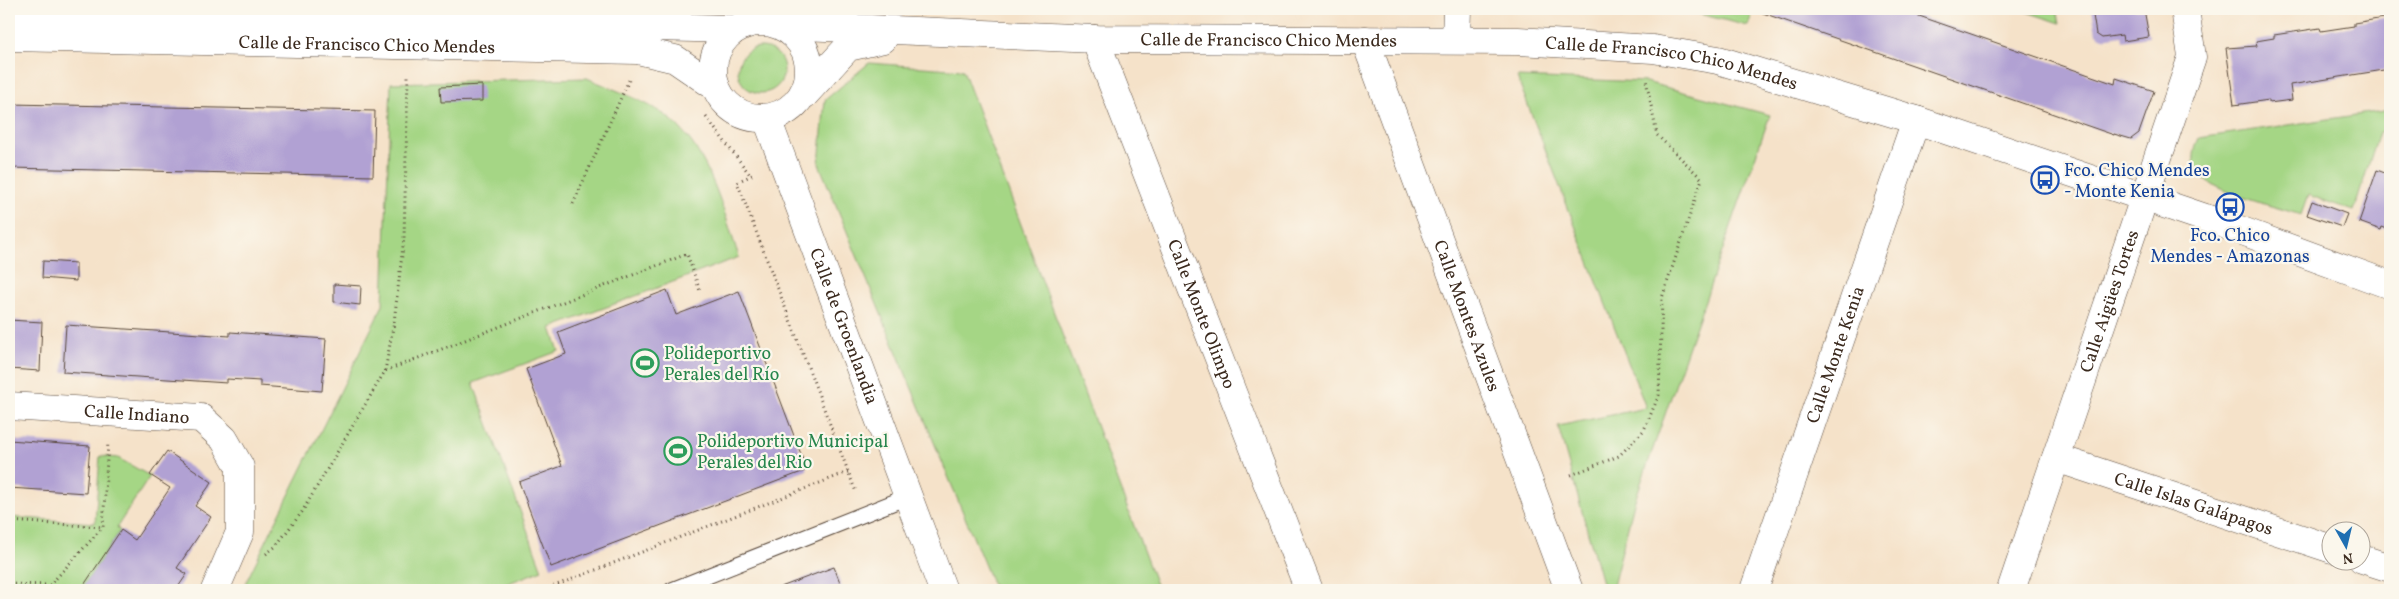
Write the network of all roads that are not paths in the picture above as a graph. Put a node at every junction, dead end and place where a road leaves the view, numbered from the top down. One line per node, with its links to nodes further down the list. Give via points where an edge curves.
1 (1457, 9): 12 (street)
2 (2188, 9): 17 (street, Calle Aigües Tortes, via 2192,57)
3 (9, 11): 4 (street, Calle de Francisco Chico Mendes)
4 (126, 11): 5 (street, Calle de Francisco Chico Mendes)
5 (380, 14): 7 (street, Calle de Francisco Chico Mendes)
6 (918, 20): 8 (street, Calle de Francisco Chico Mendes); 10 (street, Calle de Francisco Chico Mendes); 14 (street, Calle de Francisco Chico Mendes, via 848,47)
7 (739, 21): 8 (street); 13 (street, via 715,55 712,71)
8 (780, 25): 14 (street, via 802,43 808,56 808,84)
9 (9, 37): 13 (street, Calle de Francisco Chico Mendes, via 637,50 675,59)
10 (1095, 39): 11 (street, Calle de Francisco Chico Mendes); 28 (street, Calle Monte Olimpo)
11 (1366, 40): 12 (street, Calle de Francisco Chico Mendes); 29 (street, Calle Montes Azules)
12 (1456, 40): 16 (street, Calle de Francisco Chico Mendes, via 1653,49 1718,60)
13 (716, 87): 15 (street, via 723,101 736,112 751,118)
14 (802, 97): 15 (street, via 786,112)
15 (767, 119): 21 (street, Calle de Groenlandia)
16 (1916, 120): 17 (street, Calle de Francisco Chico Mendes); 30 (street, Calle Monte Kenia)
17 (2145, 197): 18 (street, Calle de Francisco Chico Mendes); 20 (street, Calle Aigües Tortes)
18 (2390, 285)
19 (9, 406): 25 (street, Calle Indiano, via 201,418 224,439 240,467 240,532)
20 (2056, 458): 22 (street, Calle Islas Galápagos); 31 (street, Calle Aigües Tortes)
21 (906, 497): 26 (lane); 27 (street, Calle de Groenlandia)
22 (2322, 546)
23 (2372, 562): 24 (street)
24 (2390, 568)
25 (215, 590)
26 (672, 590)
27 (943, 590)
28 (1309, 590)
29 (1569, 590)
30 (1754, 590)
31 (2011, 590)

